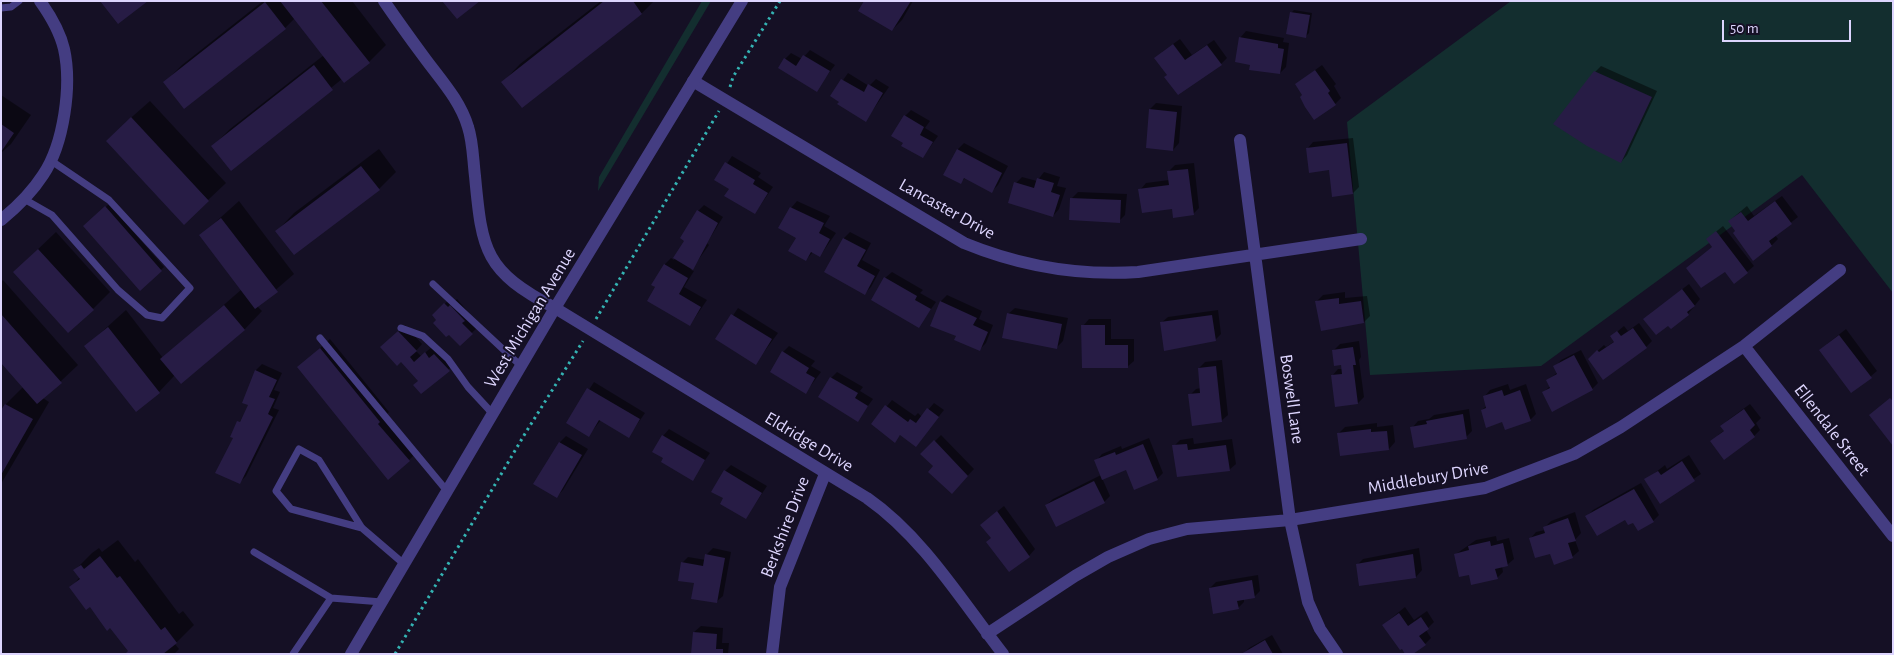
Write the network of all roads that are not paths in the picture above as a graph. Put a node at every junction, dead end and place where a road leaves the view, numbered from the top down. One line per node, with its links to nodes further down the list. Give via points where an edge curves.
1 (19, 1): 5 (lane, via 11,7)
2 (40, 1): 8 (street, via 64,48 66,65 66,105 58,142)
3 (384, 1): 15 (street, Eldridge Drive, via 458,104 468,126 479,219 494,261 515,285)
4 (742, 1): 6 (street, West Michigan Avenue)
5 (1, 8)
6 (693, 81): 12 (street, Lancaster Drive, via 964,243 992,254 1048,268 1106,274); 15 (street, West Michigan Avenue)
7 (1240, 140): 12 (street, Boswell Lane)
8 (50, 160): 9 (street, via 44,174); 9 (lane, via 109,200 190,288 162,318 146,315 118,290 52,215)
9 (24, 199): 10 (street)
10 (1, 220)
11 (1362, 239): 12 (street, Lancaster Drive)
12 (1255, 254): 23 (street, Boswell Lane)
13 (1840, 270): 18 (street, Middlebury Drive)
14 (433, 284): 19 (lane)
15 (556, 308): 19 (street, West Michigan Avenue); 21 (street, Eldridge Drive)
16 (400, 328): 20 (lane, via 423,336 448,358 468,387)
17 (320, 338): 22 (lane)
18 (1744, 346): 23 (street, Middlebury Drive, via 1621,427 1574,454 1530,473 1485,488); 25 (street, Ellendale Street)
19 (521, 366): 20 (street, West Michigan Avenue)
20 (493, 414): 22 (street, West Michigan Avenue)
21 (825, 474): 30 (street, Eldridge Drive, via 891,515 946,579); 33 (street, Berkshire Drive, via 780,587)
22 (447, 491): 27 (street, West Michigan Avenue)
23 (1290, 520): 30 (street, Middlebury Drive, via 1187,529 1149,539 1074,576); 35 (street, Boswell Lane, via 1308,602 1320,629)
24 (362, 528): 24 (lane, via 320,460 299,449 276,491 292,509); 27 (lane)
25 (1893, 536)
26 (254, 552): 28 (lane)
27 (404, 564): 29 (street, West Michigan Avenue)
28 (331, 598): 29 (lane); 31 (lane)
29 (382, 602): 32 (street, West Michigan Avenue)
30 (987, 634): 34 (street, Eldridge Drive)
31 (293, 654)
32 (351, 654)
33 (772, 654)
34 (1003, 654)
35 (1337, 654)

